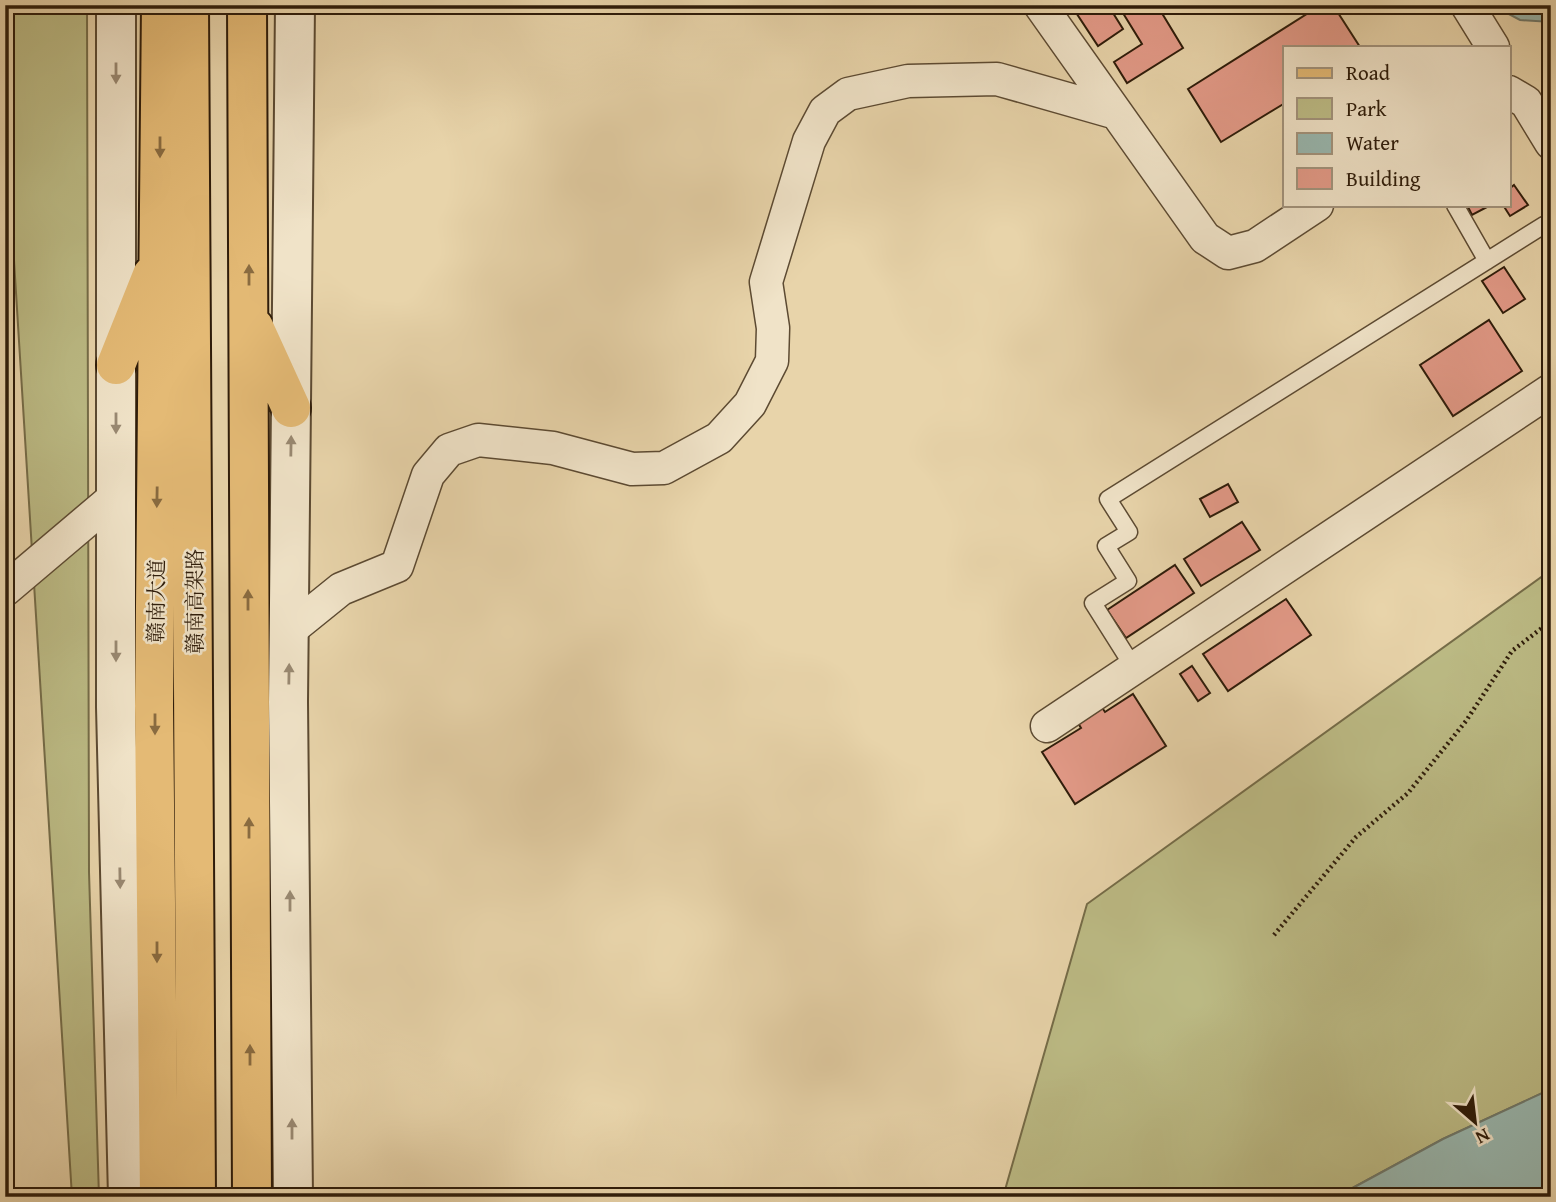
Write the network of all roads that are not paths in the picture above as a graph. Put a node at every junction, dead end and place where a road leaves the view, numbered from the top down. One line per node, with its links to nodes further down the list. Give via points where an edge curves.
1 (116, 5): 20 (street, one-way to 20)
2 (161, 5): 17 (main road, 赣南大道, one-way to 17)
3 (189, 5): 30 (main road, 赣南高架路)
4 (216, 5): 31 (main road, 赣南高架路)
5 (247, 5): 19 (main road, one-way to 5)
6 (295, 5): 22 (street)
7 (1040, 5): 12 (street)
8 (1467, 5): 9 (street)
9 (1492, 46)
10 (1510, 76): 11 (street)
11 (1517, 97): 13 (street)
12 (1113, 112): 14 (street, via 1205,238 1228,253 1255,246); 25 (street, via 997,79 908,81 848,94 825,111 809,141 766,282 772,361 750,404 719,438 664,468 632,469 553,449 478,440 449,450 428,475 397,566 341,589)
13 (1551, 143)
14 (1315, 206)
15 (1456, 206): 18 (lane)
16 (1544, 225): 18 (lane)
17 (160, 257): 20 (main road); 29 (main road, 赣南大道, one-way to 29, via 154,706)
18 (1487, 261): 26 (lane, via 1108,499 1129,532 1107,546 1128,581 1093,603)
19 (250, 318): 22 (main road); 32 (main road, one-way to 19)
20 (116, 365): 23 (street, one-way to 23)
21 (1551, 390): 26 (street)
22 (291, 408): 25 (street, one-way to 22)
23 (116, 496): 24 (street); 28 (street, one-way to 28, via 116,707)
24 (5, 590)
25 (289, 631): 33 (street, one-way to 25)
26 (1134, 668): 27 (street)
27 (1047, 726)
28 (128, 1197)
29 (159, 1197)
30 (196, 1197)
31 (219, 1197)
32 (252, 1197)
33 (293, 1197)

